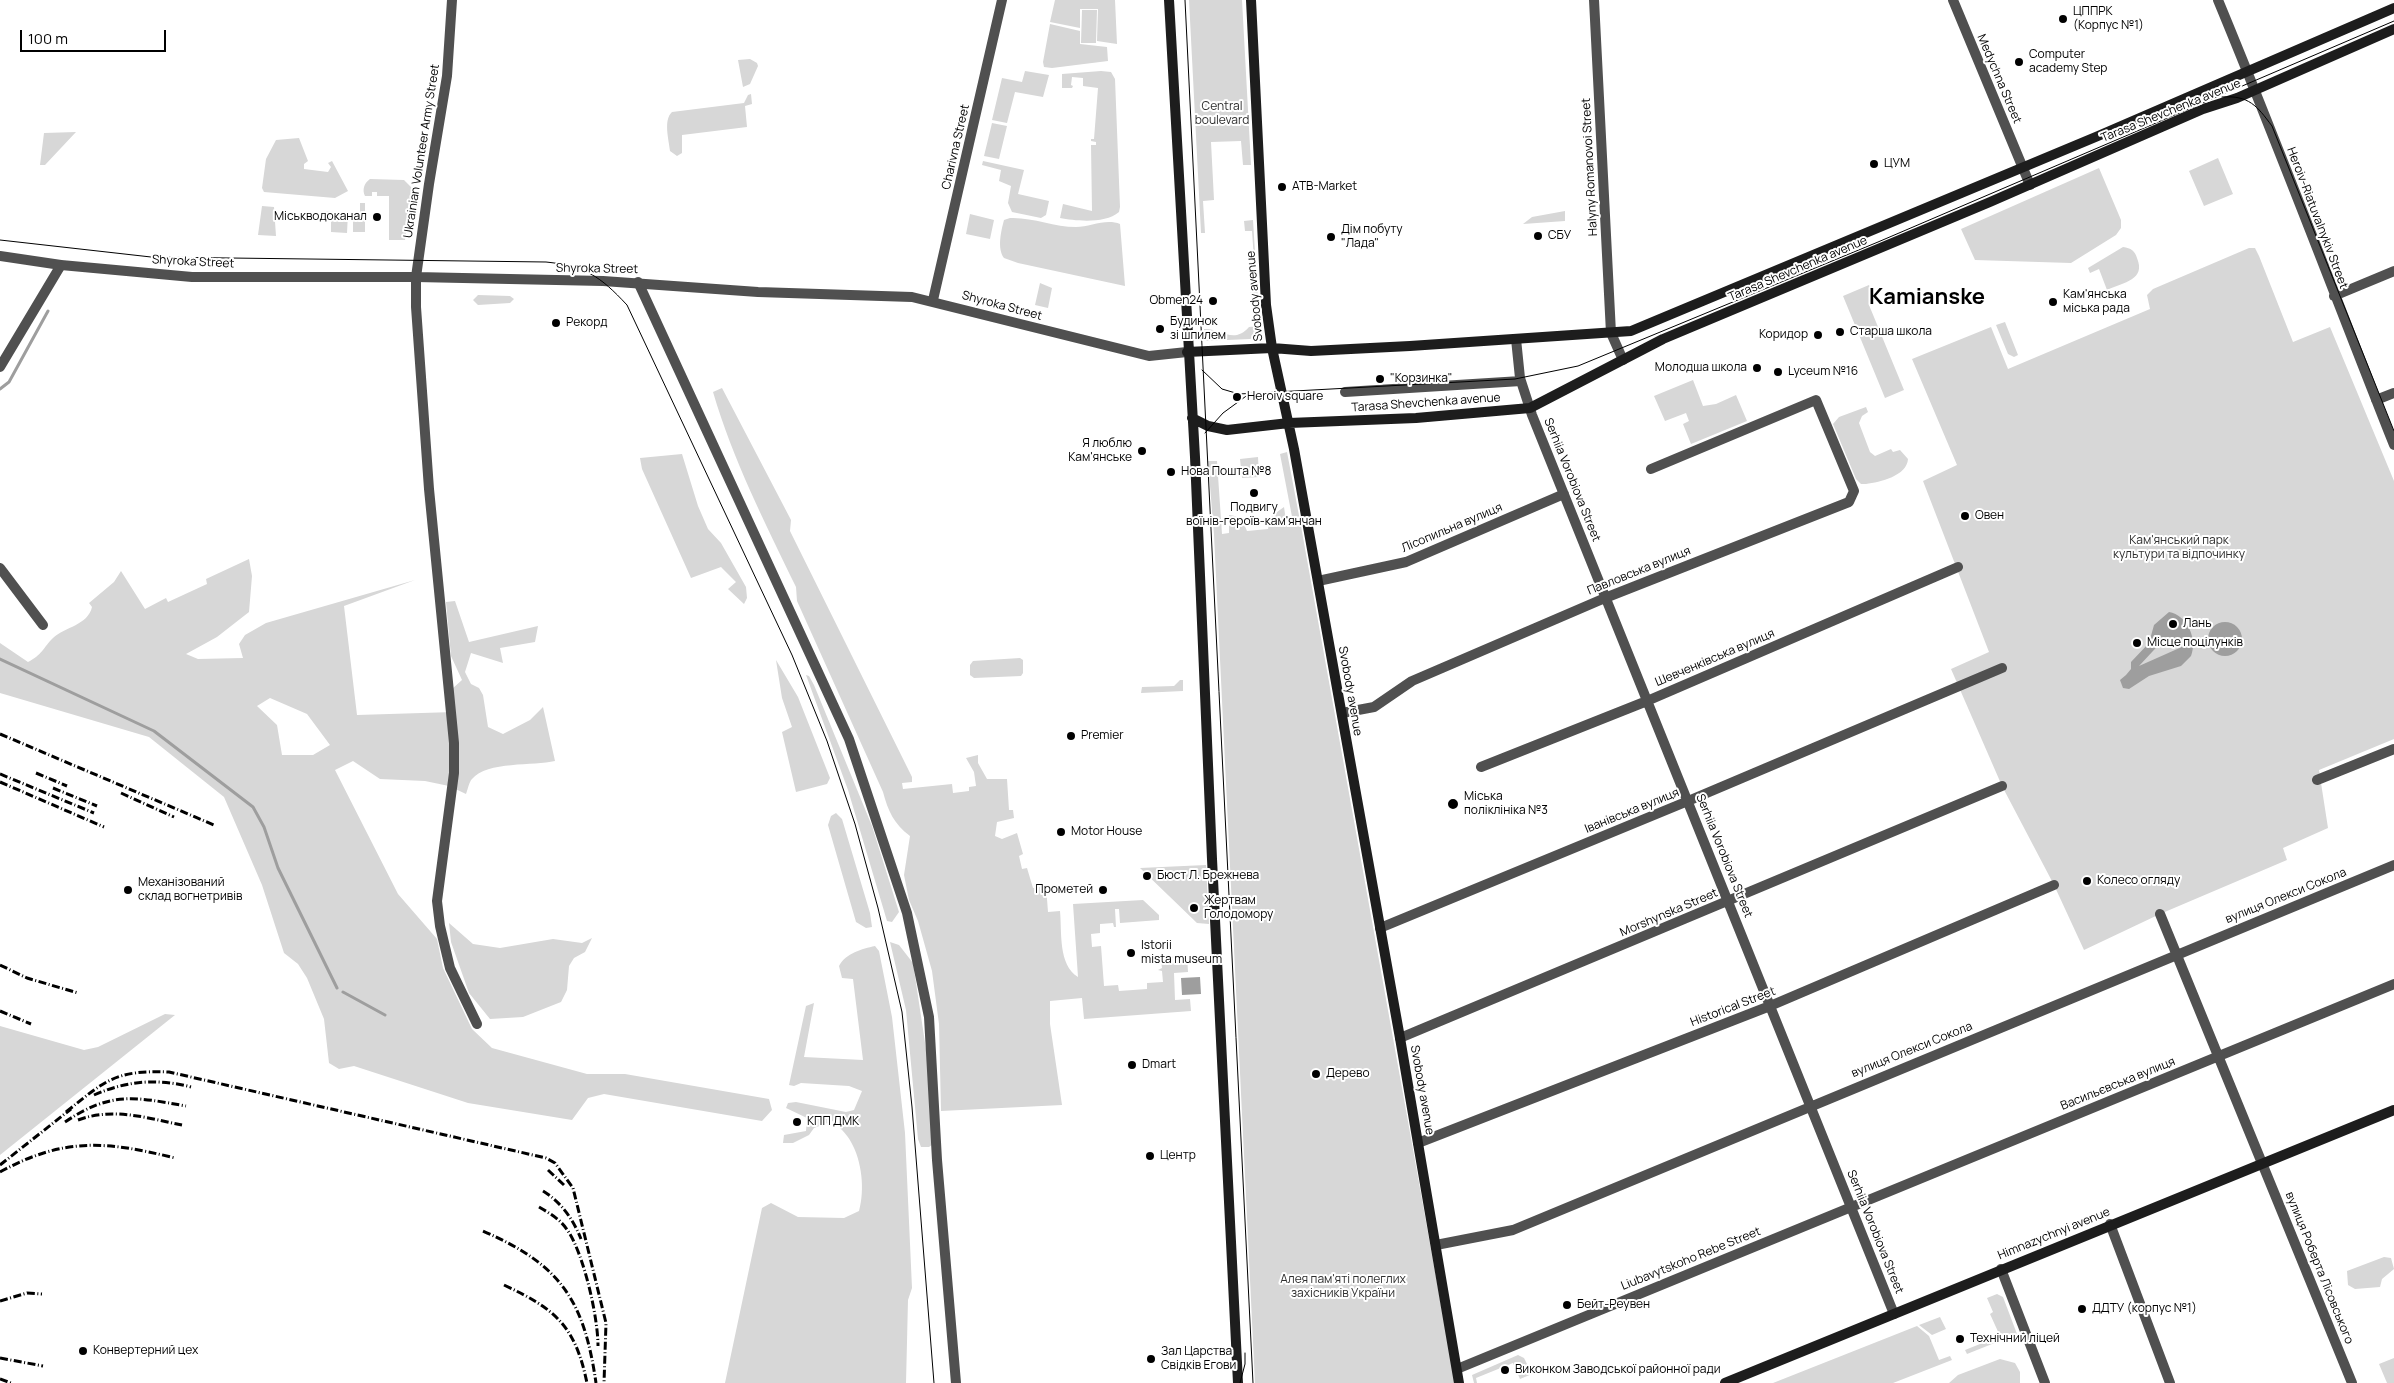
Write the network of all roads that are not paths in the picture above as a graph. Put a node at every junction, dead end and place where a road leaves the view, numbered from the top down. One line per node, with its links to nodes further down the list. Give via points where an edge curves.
1 (452, 0): 17 (street, Ukrainian Volunteer Army Street, via 447,76)
2 (1002, 0): 20 (street, Charivna Street)
3 (1169, 0): 24 (main road)
4 (1251, 0): 23 (main road, Svobody avenue, via 1266,305)
5 (1594, 0): 21 (street, Halyny Romanovoi Street)
6 (1953, 0): 12 (street, Medychna Street)
7 (2218, 0): 10 (street, Heroiv-Riatuvalnykiv Street)
8 (2394, 8): 10 (main road, Tarasa Shevchenka avenue)
9 (2394, 29): 11 (main road, Tarasa Shevchenka avenue)
10 (2248, 71): 11 (street, Heroiv-Riatuvalnykiv Street); 12 (main road, Tarasa Shevchenka avenue)
11 (2255, 90): 13 (main road, Tarasa Shevchenka avenue, via 2203,109); 19 (street, Heroiv-Riatuvalnykiv Street)
12 (2022, 168): 13 (street, Medychna Street); 21 (main road, Tarasa Shevchenka avenue, via 1631,331)
13 (2030, 185): 25 (main road, Tarasa Shevchenka avenue, via 1664,339)
14 (0, 256): 15 (street, Shyroka Street)
15 (60, 264): 17 (street, Shyroka Street, via 192,277); 26 (street)
16 (2394, 271): 19 (street)
17 (416, 276): 18 (street, Shyroka Street); 58 (street, Ukrainian Volunteer Army Street, via 429,489 454,743 454,773 437,901 450,968)
18 (638, 282): 20 (street, Shyroka Street, via 758,292); 72 (street, via 850,739 907,913 929,1017 937,1160)
19 (2334, 296): 30 (street, Heroiv-Riatuvalnykiv Street)
20 (933, 300): 24 (street, Shyroka Street, via 1149,356)
21 (1611, 333): 22 (main road, Tarasa Shevchenka avenue); 25 (street)
22 (1516, 340): 23 (main road, Tarasa Shevchenka avenue, via 1311,350); 27 (street, Serhiia Vorobiova Street)
23 (1272, 348): 24 (main road, Tarasa Shevchenka avenue); 33 (main road, Svobody avenue)
24 (1187, 352): 32 (main road)
25 (1623, 360): 31 (main road, Tarasa Shevchenka avenue)
26 (0, 367)
27 (1521, 381): 28 (street); 31 (street, Serhiia Vorobiova Street)
28 (1345, 392)
29 (2394, 393): 30 (street)
30 (2376, 400): 34 (street, Heroiv-Riatuvalnykiv Street)
31 (1530, 408): 33 (main road, Tarasa Shevchenka avenue, via 1416,418); 36 (street, Serhiia Vorobiova Street)
32 (1192, 418): 33 (main road, Tarasa Shevchenka avenue, via 1227,430); 73 (main road)
33 (1289, 423): 39 (main road, Svobody avenue)
34 (2394, 445)
35 (1651, 469): 40 (street, Павловська вулиця, via 1816,400 1854,491 1849,502)
36 (1564, 494): 39 (street, Лісопильна вулиця, via 1406,562); 40 (street, Serhiia Vorobiova Street)
37 (1958, 567): 43 (street, Шевченківська вулиця)
38 (0, 568): 41 (street)
39 (1318, 581): 44 (main road, Svobody avenue)
40 (1605, 598): 43 (street, Serhiia Vorobiova Street); 44 (street, Павловська вулиця, via 1412,681 1374,707)
41 (43, 625)
42 (2002, 668): 49 (street, Іванівська вулиця)
43 (1647, 701): 46 (street, Шевченківська вулиця); 49 (street, Serhiia Vorobiova Street)
44 (1342, 713): 54 (main road, Svobody avenue)
45 (2394, 749): 47 (street)
46 (1481, 767)
47 (2317, 780)
48 (2002, 786): 52 (street, Morshynska Street)
49 (1688, 801): 52 (street, Serhiia Vorobiova Street); 54 (street, Іванівська вулиця)
50 (2394, 865): 55 (street, вулиця Олекси Сокола)
51 (2054, 885): 57 (street, Historical Street)
52 (1728, 901): 57 (street, Serhiia Vorobiova Street); 59 (street, Morshynska Street)
53 (2160, 914): 55 (street, вулиця Роберта Лісовського)
54 (1380, 928): 59 (main road, Svobody avenue)
55 (2176, 955): 60 (street, вулиця Роберта Лісовського); 61 (street, вулиця Олекси Сокола)
56 (2394, 984): 60 (street, Васильєвська вулиця)
57 (1770, 1006): 61 (street, Serhiia Vorobiova Street); 63 (street, Historical Street)
58 (477, 1024)
59 (1400, 1038): 63 (main road, Svobody avenue)
60 (2218, 1057): 64 (street, вулиця Роберта Лісовського); 65 (street, Васильєвська вулиця)
61 (1811, 1105): 65 (street, Serhiia Vorobiova Street); 67 (street, вулиця Олекси Сокола, via 1513,1230)
62 (2394, 1110): 64 (main road, Himnazychnyi avenue)
63 (1418, 1143): 67 (main road, Svobody avenue)
64 (2262, 1162): 66 (main road, Himnazychnyi avenue); 78 (street, вулиця Роберта Лісовського)
65 (1852, 1207): 69 (street, Serhiia Vorobiova Street); 70 (street, Liubavytskoho Rebe Street)
66 (2110, 1224): 68 (main road, Himnazychnyi avenue); 77 (street)
67 (1436, 1245): 70 (main road, Svobody avenue)
68 (2001, 1269): 69 (main road, Himnazychnyi avenue); 76 (street)
69 (1894, 1314): 71 (main road, Himnazychnyi avenue)
70 (1457, 1369): 74 (main road, Svobody avenue)
71 (1747, 1379): 75 (main road, Himnazychnyi avenue)
72 (957, 1382)
73 (1238, 1383)
74 (1460, 1383)
75 (1725, 1383)
76 (2045, 1383)
77 (2170, 1383)
78 (2352, 1383)

